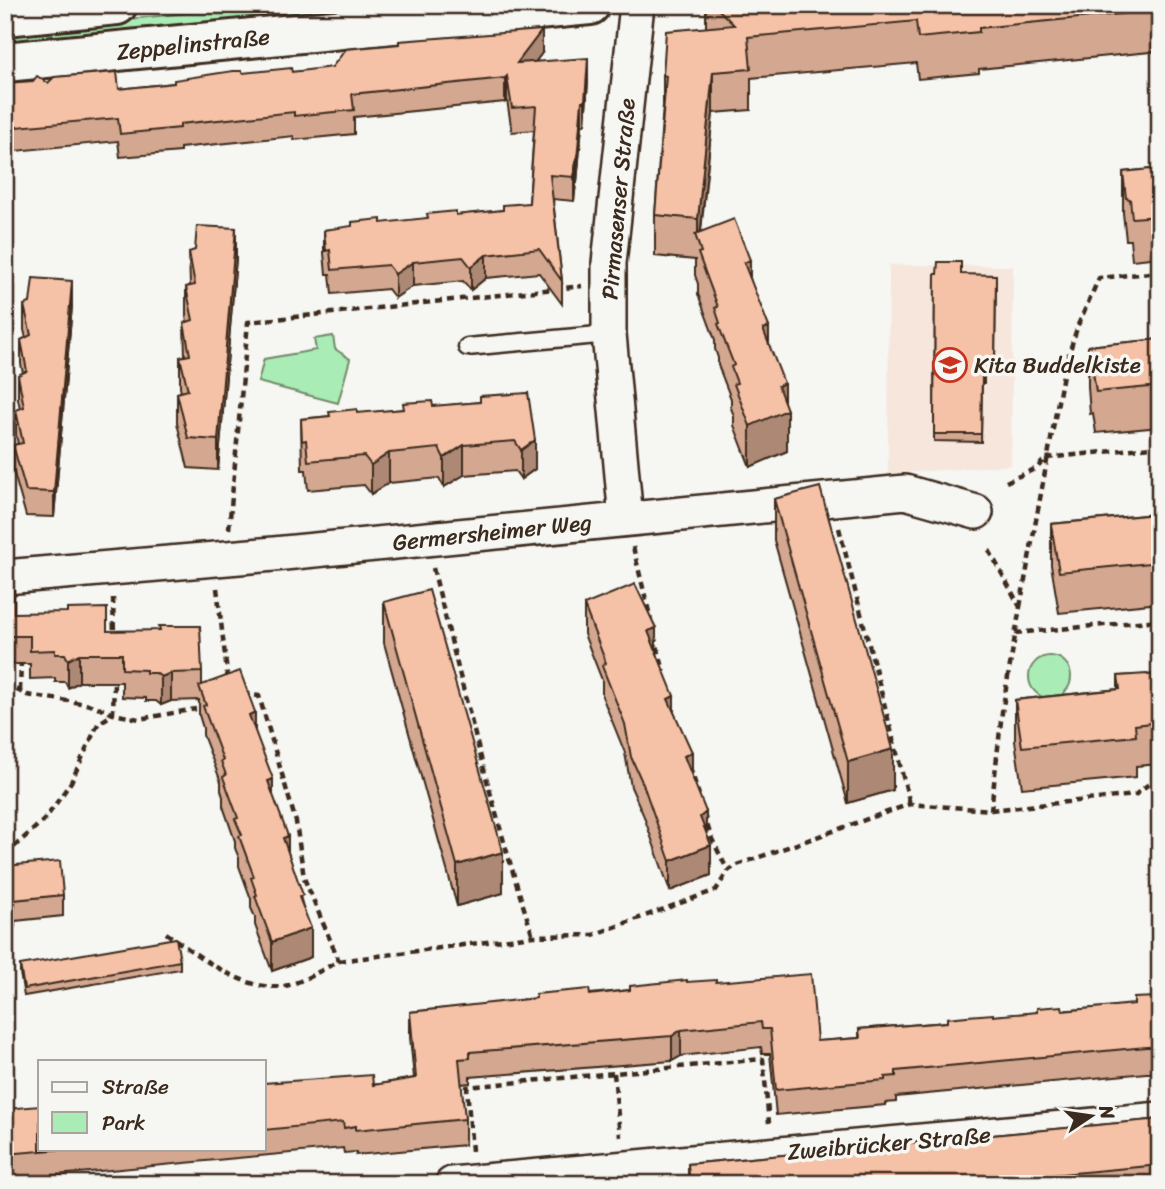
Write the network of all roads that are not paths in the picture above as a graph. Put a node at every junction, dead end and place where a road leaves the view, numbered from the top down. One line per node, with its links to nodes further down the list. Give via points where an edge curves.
1 (117, 5): 4 (street, Zeppelinstraße)
2 (590, 5): 5 (street, Zeppelinstraße)
3 (636, 5): 6 (street, Pirmasenser Straße, via 609,263)
4 (5, 16)
5 (5, 62)
6 (609, 334): 7 (lane); 9 (street, Pirmasenser Straße)
7 (467, 346)
8 (976, 512): 9 (street, Germersheimer Weg, via 905,492)
9 (629, 528): 10 (street, Germersheimer Weg)
10 (5, 577)
11 (1160, 1119): 12 (street, Zweibrücker Straße)
12 (622, 1163): 13 (street, Zweibrücker Straße)
13 (452, 1184)

